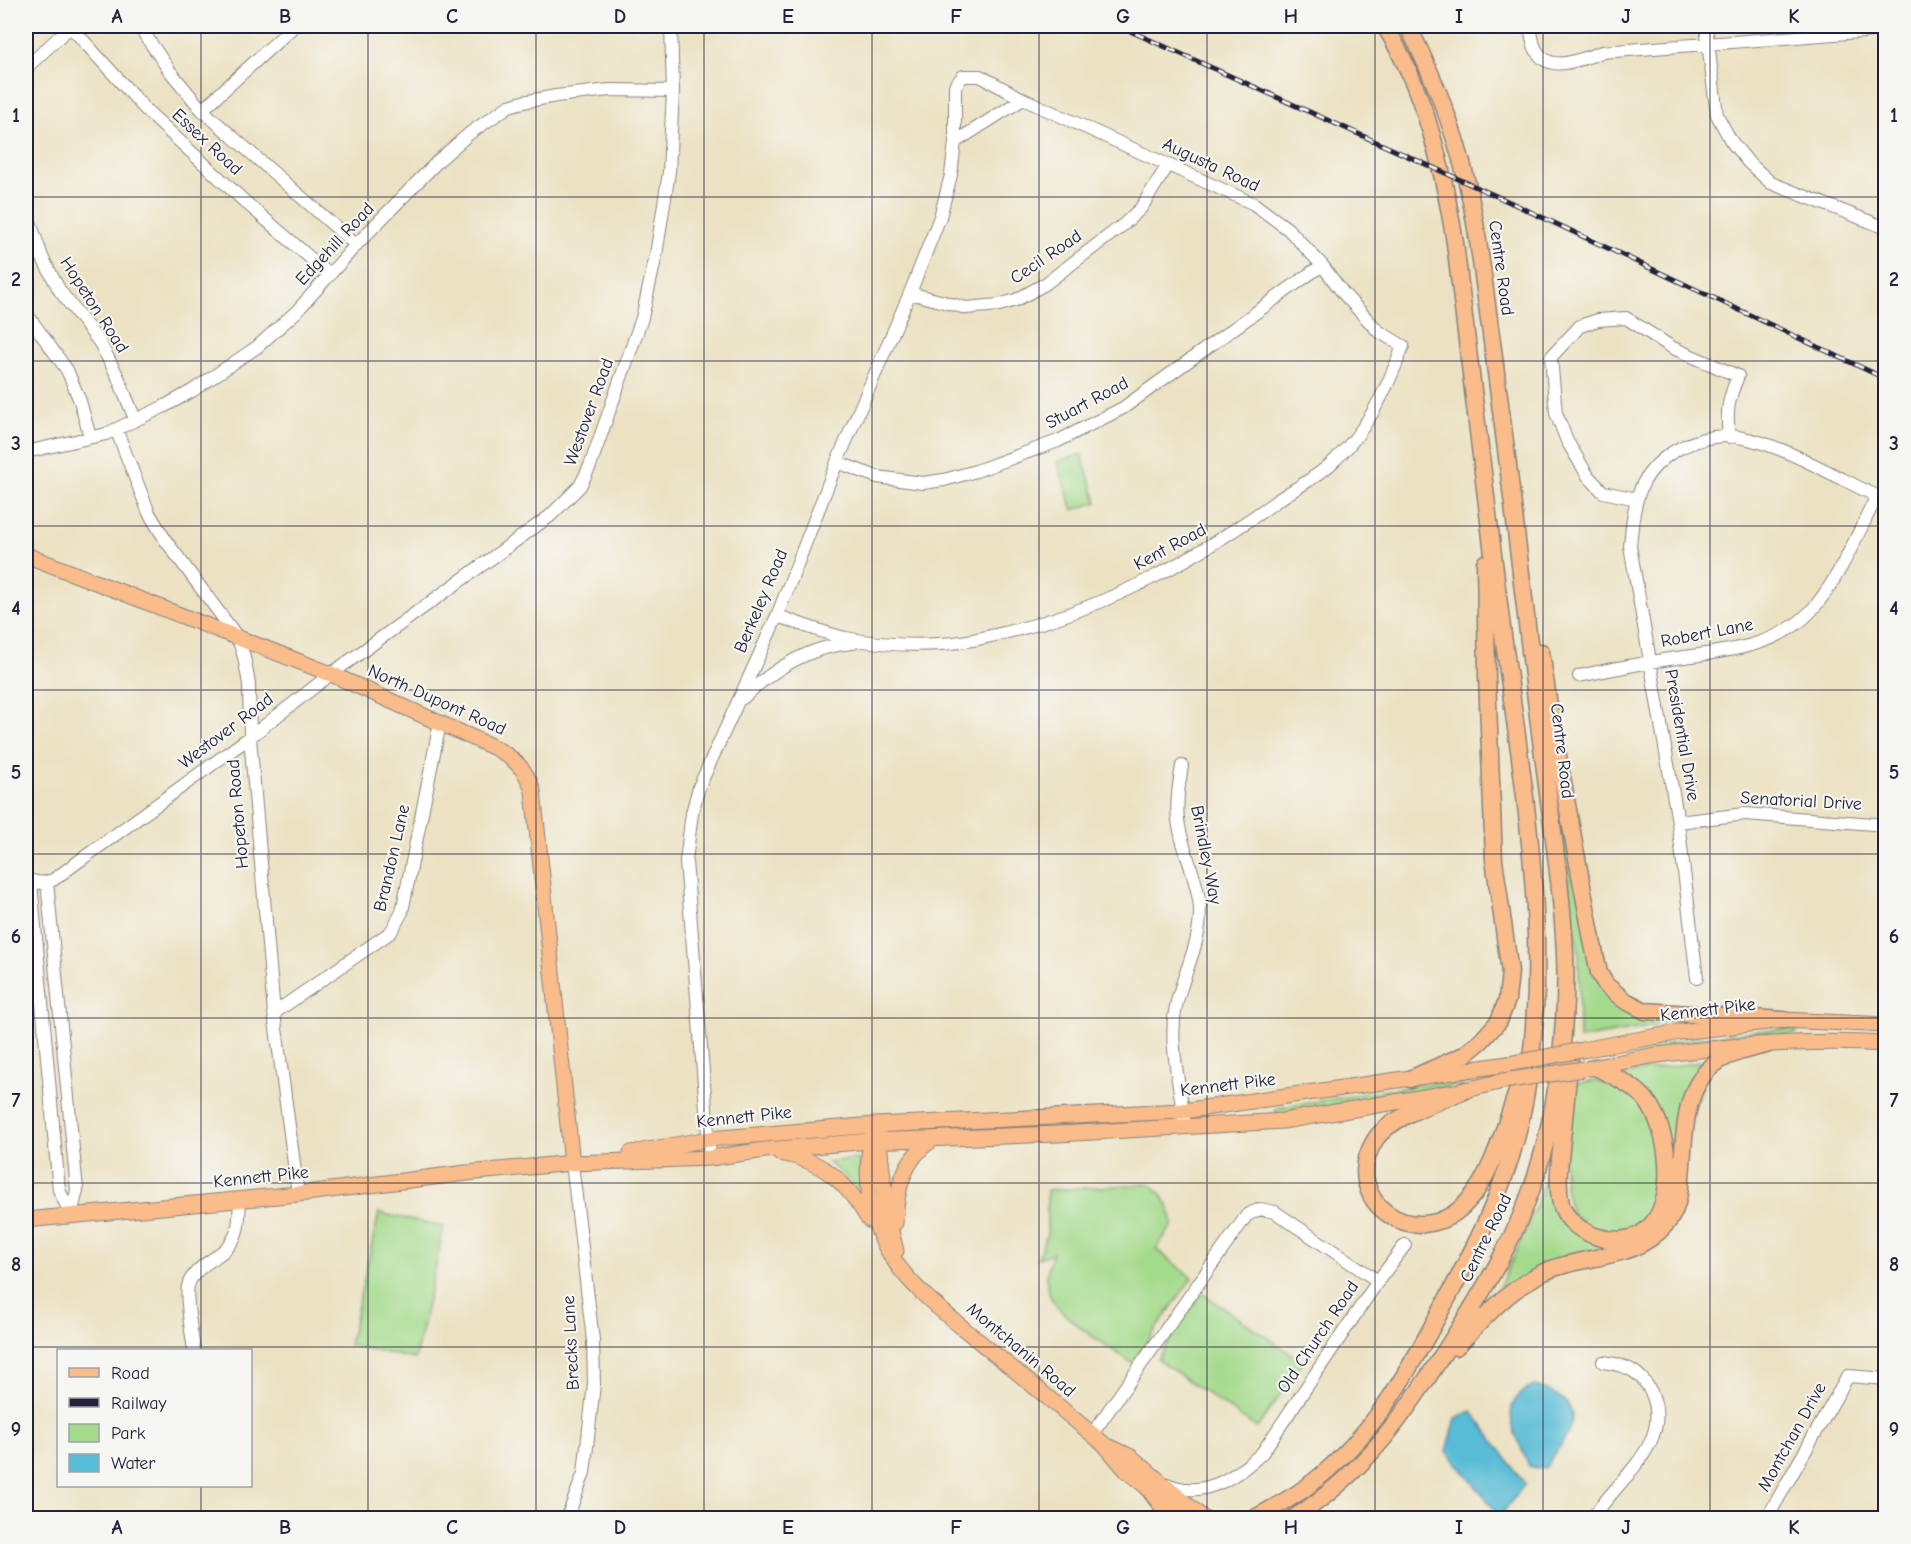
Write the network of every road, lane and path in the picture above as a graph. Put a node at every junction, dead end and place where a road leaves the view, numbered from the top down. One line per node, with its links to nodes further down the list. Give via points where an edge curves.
1 (70, 26): 11 (street); 22 (street, Essex Road, via 147,111)
2 (139, 26): 15 (street, Essex Road)
3 (294, 26): 15 (street)
4 (671, 26): 13 (street, Westover Road)
5 (1385, 26): 33 (highway, Centre Road, via 1420,99 1443,173)
6 (1408, 26): 27 (highway, Centre Road, via 1446,109 1467,183)
7 (1530, 26): 10 (street, via 1534,46 1555,64 1602,52)
8 (1706, 26): 10 (street)
9 (1886, 30): 10 (street)
10 (1707, 44): 19 (street, via 1717,115 1748,162 1771,183)
11 (26, 68)
12 (963, 76): 14 (street, Augusta Road, via 980,76); 16 (street, Berkeley Road, via 955,86)
13 (673, 91): 20 (street, Edgehill Road, via 610,90 509,106 439,160); 41 (street, Westover Road, via 669,172 642,318 580,486 510,547)
14 (1023, 99): 16 (street); 17 (street, Augusta Road)
15 (202, 110): 20 (street, Essex Road)
16 (955, 142): 23 (street, Berkeley Road, via 940,217)
17 (1168, 165): 21 (street, Augusta Road, via 1254,204 1288,229); 23 (street, Cecil Road, via 1141,208 1123,225 1045,284 1016,300 966,308)
18 (26, 210): 26 (street, Hopeton Road, via 42,257 60,291 100,343)
19 (1886, 228)
20 (356, 246): 22 (street, Edgehill Road)
21 (1322, 265): 25 (street, Augusta Road, via 1378,331); 32 (street, Stuart Road, via 1123,408 1058,441 976,471 923,483 877,477)
22 (330, 275): 26 (street, Edgehill Road, via 257,347 192,391)
23 (910, 293): 32 (street, Berkeley Road)
24 (26, 313): 30 (street, via 67,370)
25 (1403, 346): 39 (street, Kent Road, via 1394,371 1362,428 1336,459 1197,555 1106,600 1034,626 942,644)
26 (135, 419): 28 (street, Edgehill Road)
27 (1503, 428): 49 (highway, Centre Road); 54 (highway, via 1517,488 1551,718 1599,973 1613,992 1645,1011)
28 (116, 429): 30 (street, Edgehill Road); 38 (street, Hopeton Road, via 149,513)
29 (1729, 436): 34 (street, Presidential Drive, via 1778,449); 35 (street, Presidential Drive, via 1697,440 1667,454 1644,480); 35 (street, via 1726,415 1738,376 1673,348 1626,318 1580,326 1551,357 1556,413 1567,441 1588,476 1603,492)
30 (90, 437): 31 (street, Edgehill Road)
31 (26, 452)
32 (837, 462): 37 (street, Berkeley Road)
33 (1483, 479): 58 (highway, Centre Road, via 1526,808 1534,903 1536,999); 60 (highway, via 1490,775 1494,860 1510,972 1507,1000 1499,1021 1464,1055)
34 (1881, 498): 40 (street, Robert Lane, via 1830,585 1810,612 1792,626 1767,640 1740,648)
35 (1637, 499): 40 (street, Presidential Drive, via 1630,546)
36 (26, 555): 38 (main road, North Dupont Road)
37 (777, 616): 39 (street, Kent Road, via 844,638); 43 (street, Berkeley Road)
38 (238, 638): 41 (main road, North Dupont Road); 45 (street, Hopeton Road, via 249,684)
39 (872, 642): 43 (street, Kent Road, via 838,644 814,651 766,677)
40 (1651, 662): 42 (street, Robert Lane); 47 (street, Presidential Drive)
41 (331, 674): 44 (main road, North Dupont Road); 45 (street, Westover Road)
42 (1579, 676)
43 (737, 704): 66 (street, Berkeley Road, via 699,787 686,861)
44 (440, 723): 53 (street, Brandon Lane, via 402,912 391,932); 70 (main road, North Dupont Road, via 507,754 532,785)
45 (249, 737): 51 (street, Westover Road); 53 (street, Hopeton Road)
46 (1182, 766): 62 (street, Brindley Way, via 1178,821 1196,883 1200,920 1174,1018 1173,1045)
47 (1678, 822): 48 (street, Senatorial Drive, via 1744,814); 52 (street, Presidential Drive)
48 (1886, 825)
49 (1556, 862): 59 (highway, via 1565,899 1574,990 1559,1189 1562,1206 1580,1228 1589,1235 1611,1240 1644,1232 1656,1220 1667,1185 1665,1145 1646,1099 1628,1085); 80 (highway, Centre Road, via 1565,986 1557,1078 1546,1138 1535,1177 1502,1258)
50 (28, 881): 51 (street); 73 (street, via 59,1190)
51 (47, 882): 73 (street, via 77,1190)
52 (1696, 978)
53 (274, 1013): 71 (street, Hopeton Road)
54 (1784, 1020): 55 (main road, Kennett Pike); 60 (main road, Kennett Pike, bridge, via 1680,1032 1508,1065)
55 (1886, 1025)
56 (1886, 1044): 57 (main road, Kennett Pike)
57 (1766, 1045): 59 (main road, Kennett Pike, via 1656,1056); 80 (highway, via 1719,1061 1692,1091 1678,1204 1654,1238 1637,1248 1565,1264 1523,1284 1490,1311)
58 (1532, 1052): 61 (highway, via 1495,1152 1469,1201 1436,1223 1402,1222 1387,1215 1367,1182 1367,1158 1376,1139 1390,1125); 88 (highway, Centre Road, via 1517,1134 1483,1229 1386,1406 1354,1445 1305,1488)
59 (1590, 1068): 61 (main road, Kennett Pike, bridge)
60 (1410, 1079): 62 (main road, Kennett Pike)
61 (1466, 1089): 64 (main road, Kennett Pike, via 1283,1121)
62 (1183, 1111): 63 (main road, Kennett Pike); 64 (street, Brindley Way)
63 (874, 1125): 66 (main road, Kennett Pike); 67 (main road, Montchanin Road)
64 (1185, 1127): 65 (main road, Kennett Pike)
65 (933, 1139): 67 (main road, Kennett Pike); 76 (main road, via 913,1156 899,1185)
66 (709, 1140): 69 (street, Berkeley Road); 70 (main road, Kennett Pike)
67 (875, 1141): 68 (main road, Kennett Pike); 76 (main road, Montchanin Road, via 868,1172 869,1194 873,1215)
68 (765, 1150): 69 (main road, Kennett Pike); 76 (main road, via 799,1158 834,1175 859,1201)
69 (710, 1158): 70 (main road, Kennett Pike)
70 (572, 1163): 71 (main road, Kennett Pike); 84 (street, Brecks Lane, via 593,1340 594,1384 584,1473)
71 (298, 1194): 72 (main road, Kennett Pike)
72 (240, 1199): 73 (main road, Kennett Pike); 78 (street, via 234,1239 188,1284)
73 (71, 1215): 74 (main road, Kennett Pike)
74 (26, 1220)
75 (1405, 1245): 77 (street)
76 (890, 1246): 82 (main road, Montchanin Road, via 890,1255 914,1285)
77 (1378, 1281): 82 (street, Old Church Road, via 1275,1212 1260,1209 1247,1215); 83 (street, Old Church Road, via 1262,1453 1249,1466 1201,1490)
78 (194, 1349)
79 (1603, 1362): 90 (street, via 1621,1364 1641,1377 1652,1394 1656,1428 1648,1447)
80 (1429, 1376): 89 (highway, Centre Road, via 1376,1449 1328,1495)
81 (1886, 1379): 91 (street, Montchan Drive, via 1848,1376)
82 (1098, 1439): 83 (main road, Montchanin Road, via 1127,1471)
83 (1152, 1483): 85 (highway); 86 (main road, Montchanin Road); 87 (main road, Montchanin Road)
84 (567, 1518)
85 (1171, 1518)
86 (1185, 1518)
87 (1203, 1518)
88 (1255, 1518)
89 (1294, 1518)
90 (1593, 1518)
91 (1767, 1518)

